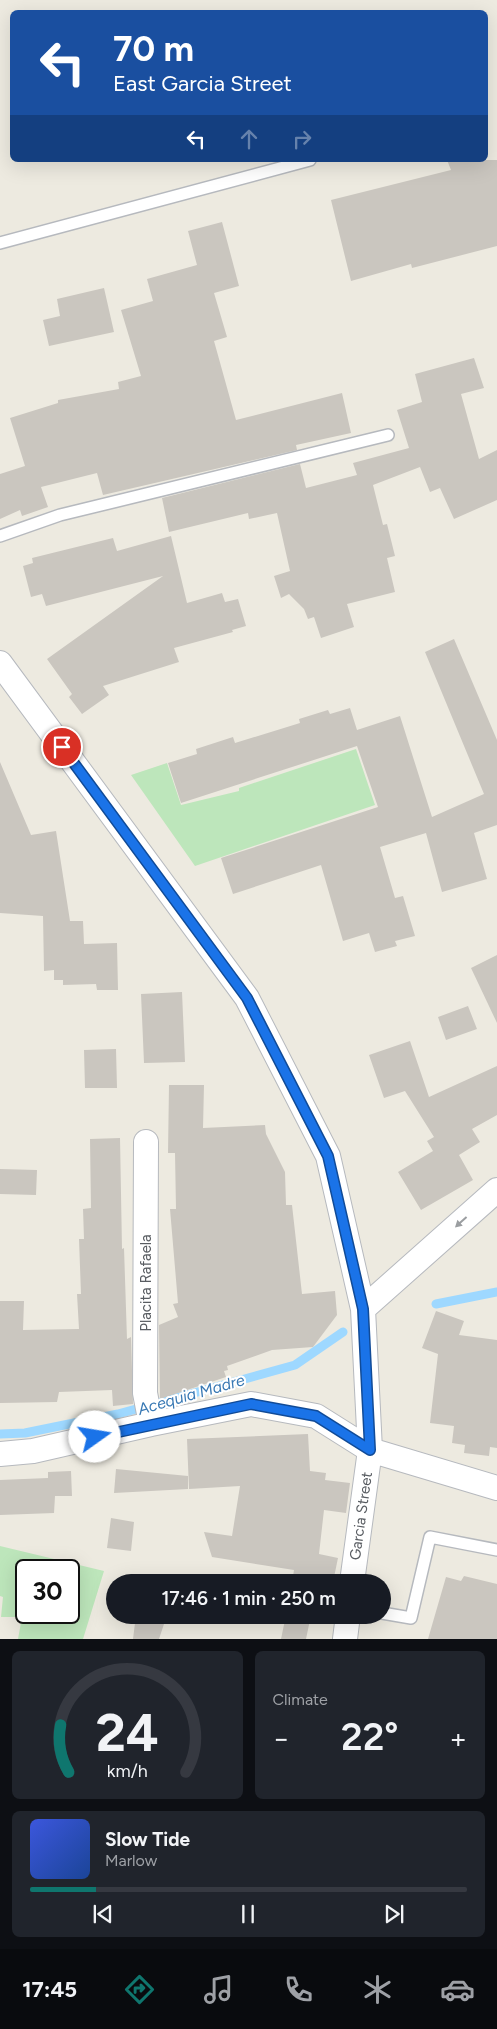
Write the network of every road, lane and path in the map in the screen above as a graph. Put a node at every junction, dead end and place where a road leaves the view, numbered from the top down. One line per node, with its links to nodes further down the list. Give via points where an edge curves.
1 (303, 162): 2 (lane)
2 (0, 243)
3 (388, 435): 4 (lane, via 60,516)
4 (0, 536)
5 (0, 663): 8 (street, Garcia Street, via 247,998 328,1156)
6 (146, 1142): 9 (street, Placita Rafaela, via 145,1393)
7 (497, 1190): 8 (street, one-way to 8)
8 (363, 1309): 10 (street, Garcia Street)
9 (151, 1424): 10 (street, via 251,1404 316,1416); 11 (street, via 33,1451)
10 (370, 1450): 12 (street); 14 (street, Garcia Street)
11 (0, 1454)
12 (497, 1488)
13 (497, 1550): 15 (lane, via 430,1537 411,1618)
14 (353, 1574)
15 (391, 1615)
16 (347, 1624): 17 (street)
17 (345, 1639)

